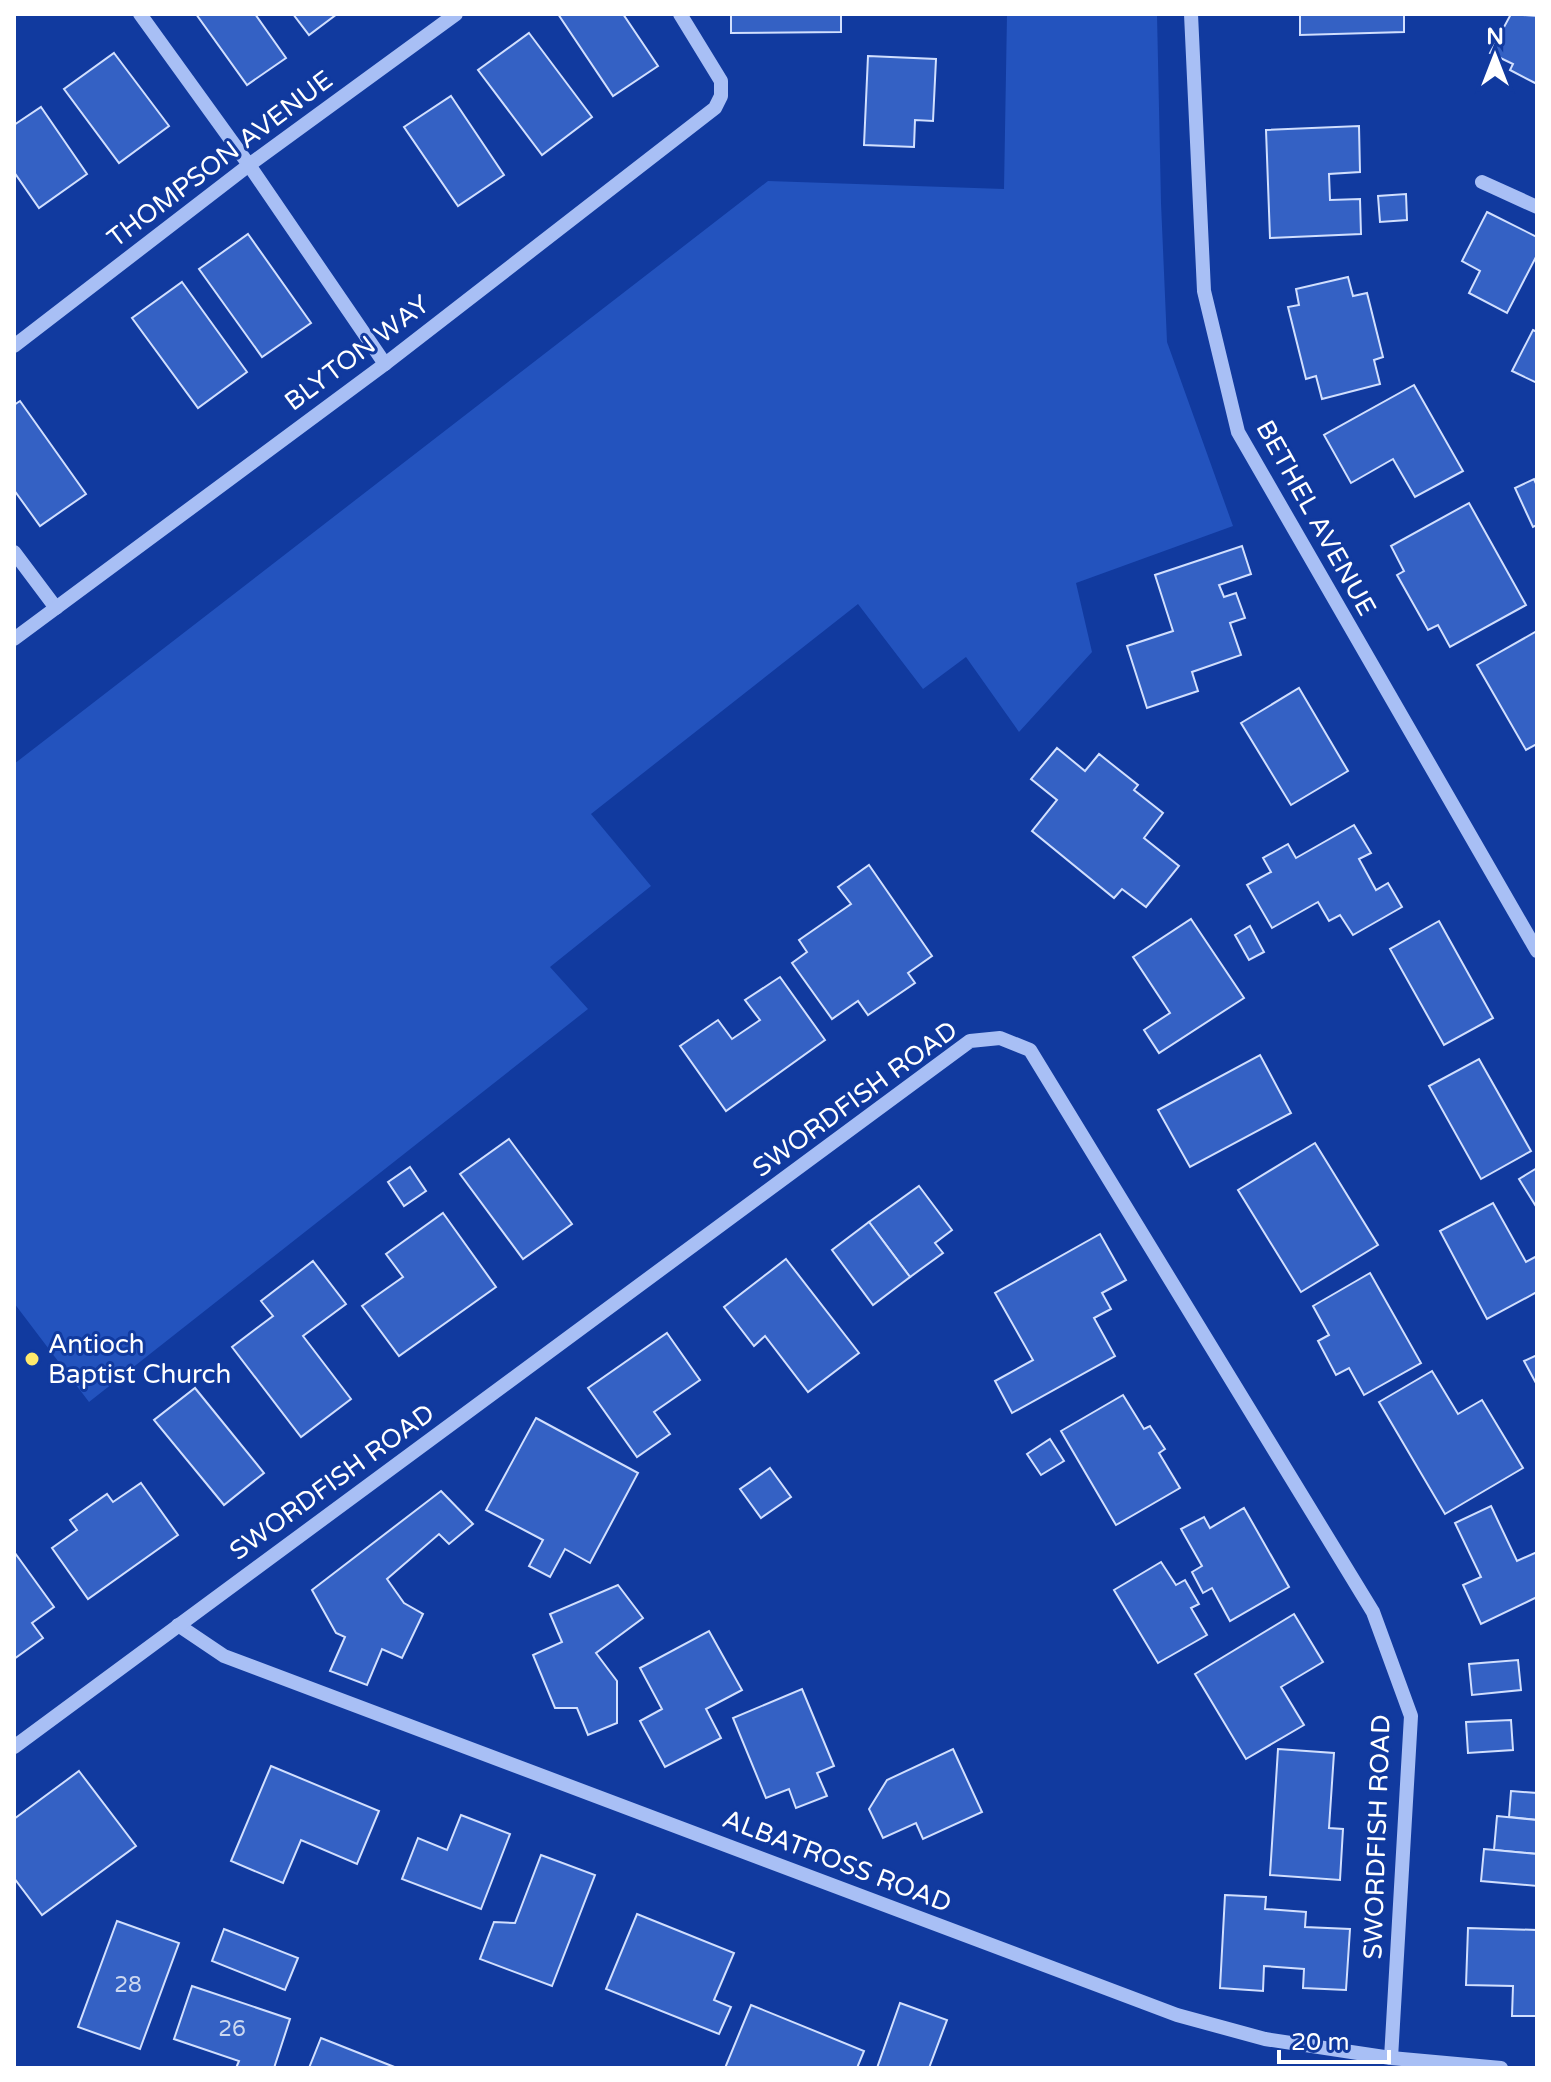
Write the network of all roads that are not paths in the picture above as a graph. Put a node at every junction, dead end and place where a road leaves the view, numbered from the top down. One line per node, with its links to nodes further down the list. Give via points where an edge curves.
1 (140, 14): 5 (street)
2 (456, 14): 5 (street, THOMPSON AVENUE)
3 (680, 14): 9 (street, BLYTON WAY, via 721,81 715,108)
4 (1191, 14): 13 (street, BETHEL AVENUE, via 1204,291 1238,432)
5 (249, 165): 8 (street, THOMPSON AVENUE); 9 (street)
6 (1482, 182): 7 (street)
7 (1537, 207)
8 (14, 346)
9 (385, 364): 11 (street, BLYTON WAY)
10 (14, 552): 11 (street)
11 (56, 608): 12 (street, BLYTON WAY)
12 (14, 639)
13 (1537, 951)
14 (178, 1625): 15 (street, SWORDFISH ROAD); 16 (street, ALBATROSS ROAD, via 224,1656 1177,2015 1265,2039); 16 (street, SWORDFISH ROAD, via 970,1041 1000,1038 1030,1050 1373,1612 1411,1716)
15 (14, 1747)
16 (1391, 2058): 17 (street, ALBATROSS ROAD)
17 (1501, 2068)

